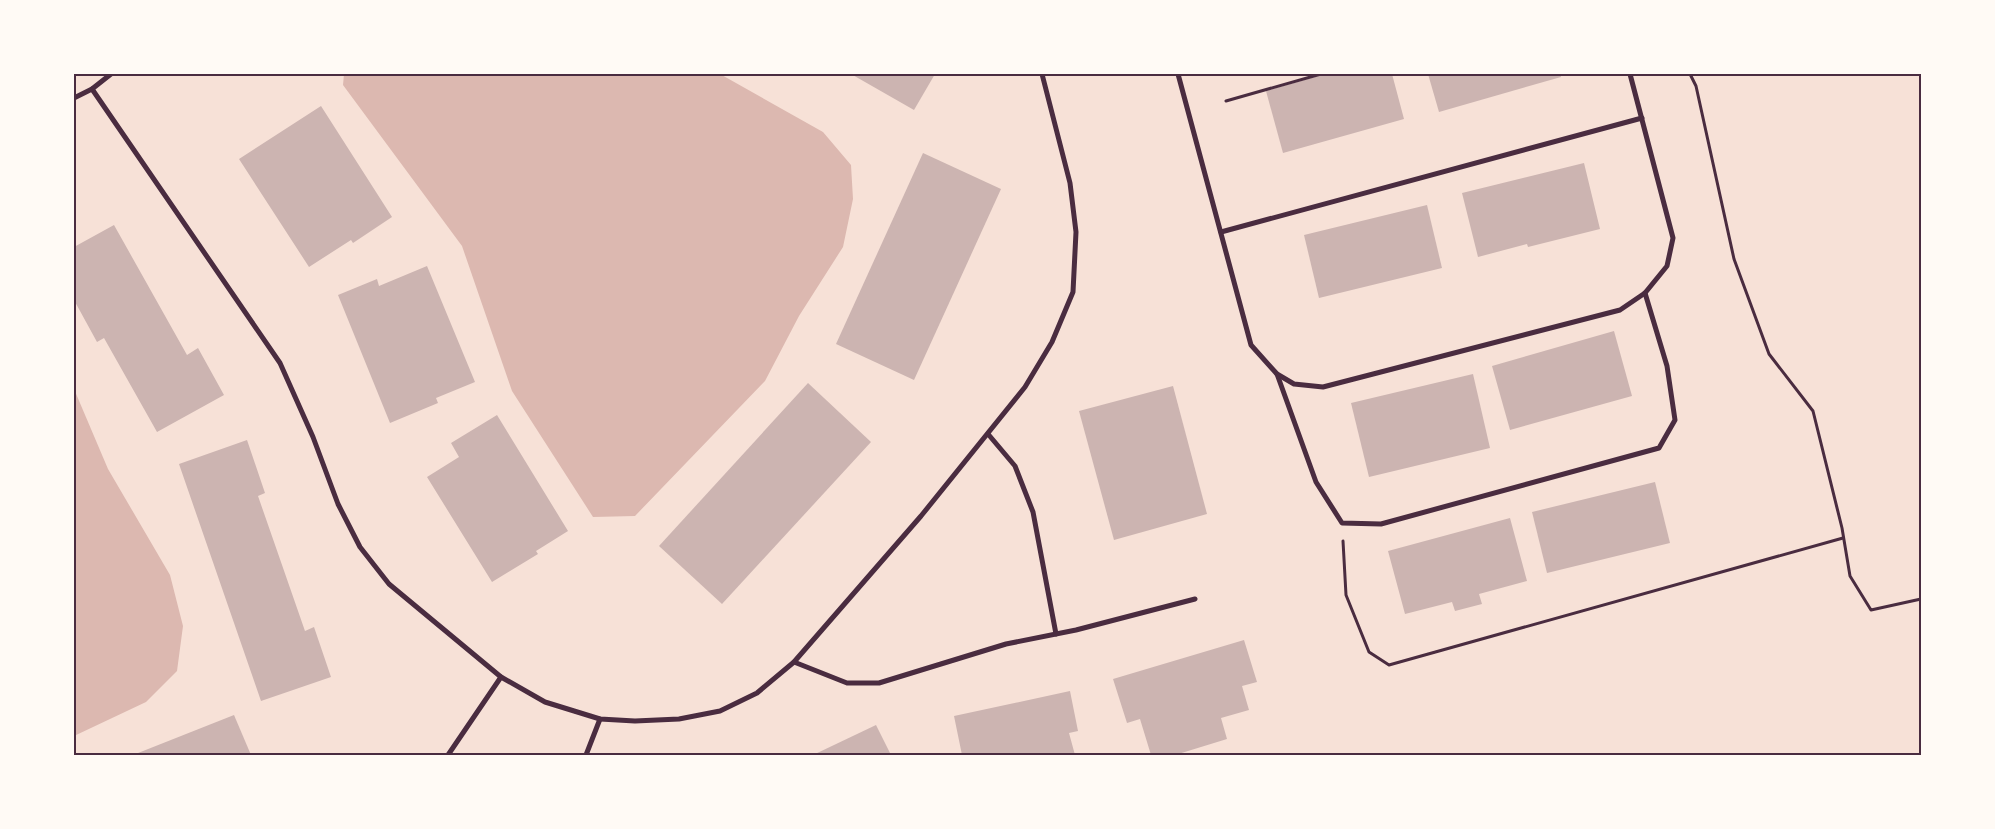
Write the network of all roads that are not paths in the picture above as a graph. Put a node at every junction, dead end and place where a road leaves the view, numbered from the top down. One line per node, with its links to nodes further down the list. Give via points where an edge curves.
1 (111, 74): 5 (street)
2 (1042, 74): 11 (street, via 1070,183 1076,232 1073,292 1052,342 1025,387)
3 (1178, 74): 8 (street)
4 (1630, 74): 7 (street)
5 (92, 89): 6 (street); 15 (street, via 280,363 338,504 360,547 389,584)
6 (74, 98)
7 (1642, 118): 8 (street); 9 (street, via 1673,238 1667,266)
8 (1221, 232): 10 (street, via 1251,345)
9 (1645, 293): 10 (street, via 1620,310 1324,387 1294,384); 10 (street, via 1667,366 1675,420 1659,448 1381,524 1342,523 1316,482)
10 (1277, 374)
11 (988, 434): 13 (street, via 1015,466 1033,512); 14 (street)
12 (1195, 599): 13 (street)
13 (1056, 634): 14 (street, via 1006,644 879,683 847,683)
14 (794, 662): 16 (street, via 757,693 720,711 679,719)
15 (501, 677): 16 (street, via 545,702); 17 (street)
16 (600, 719): 18 (street)
17 (448, 755)
18 (586, 755)

